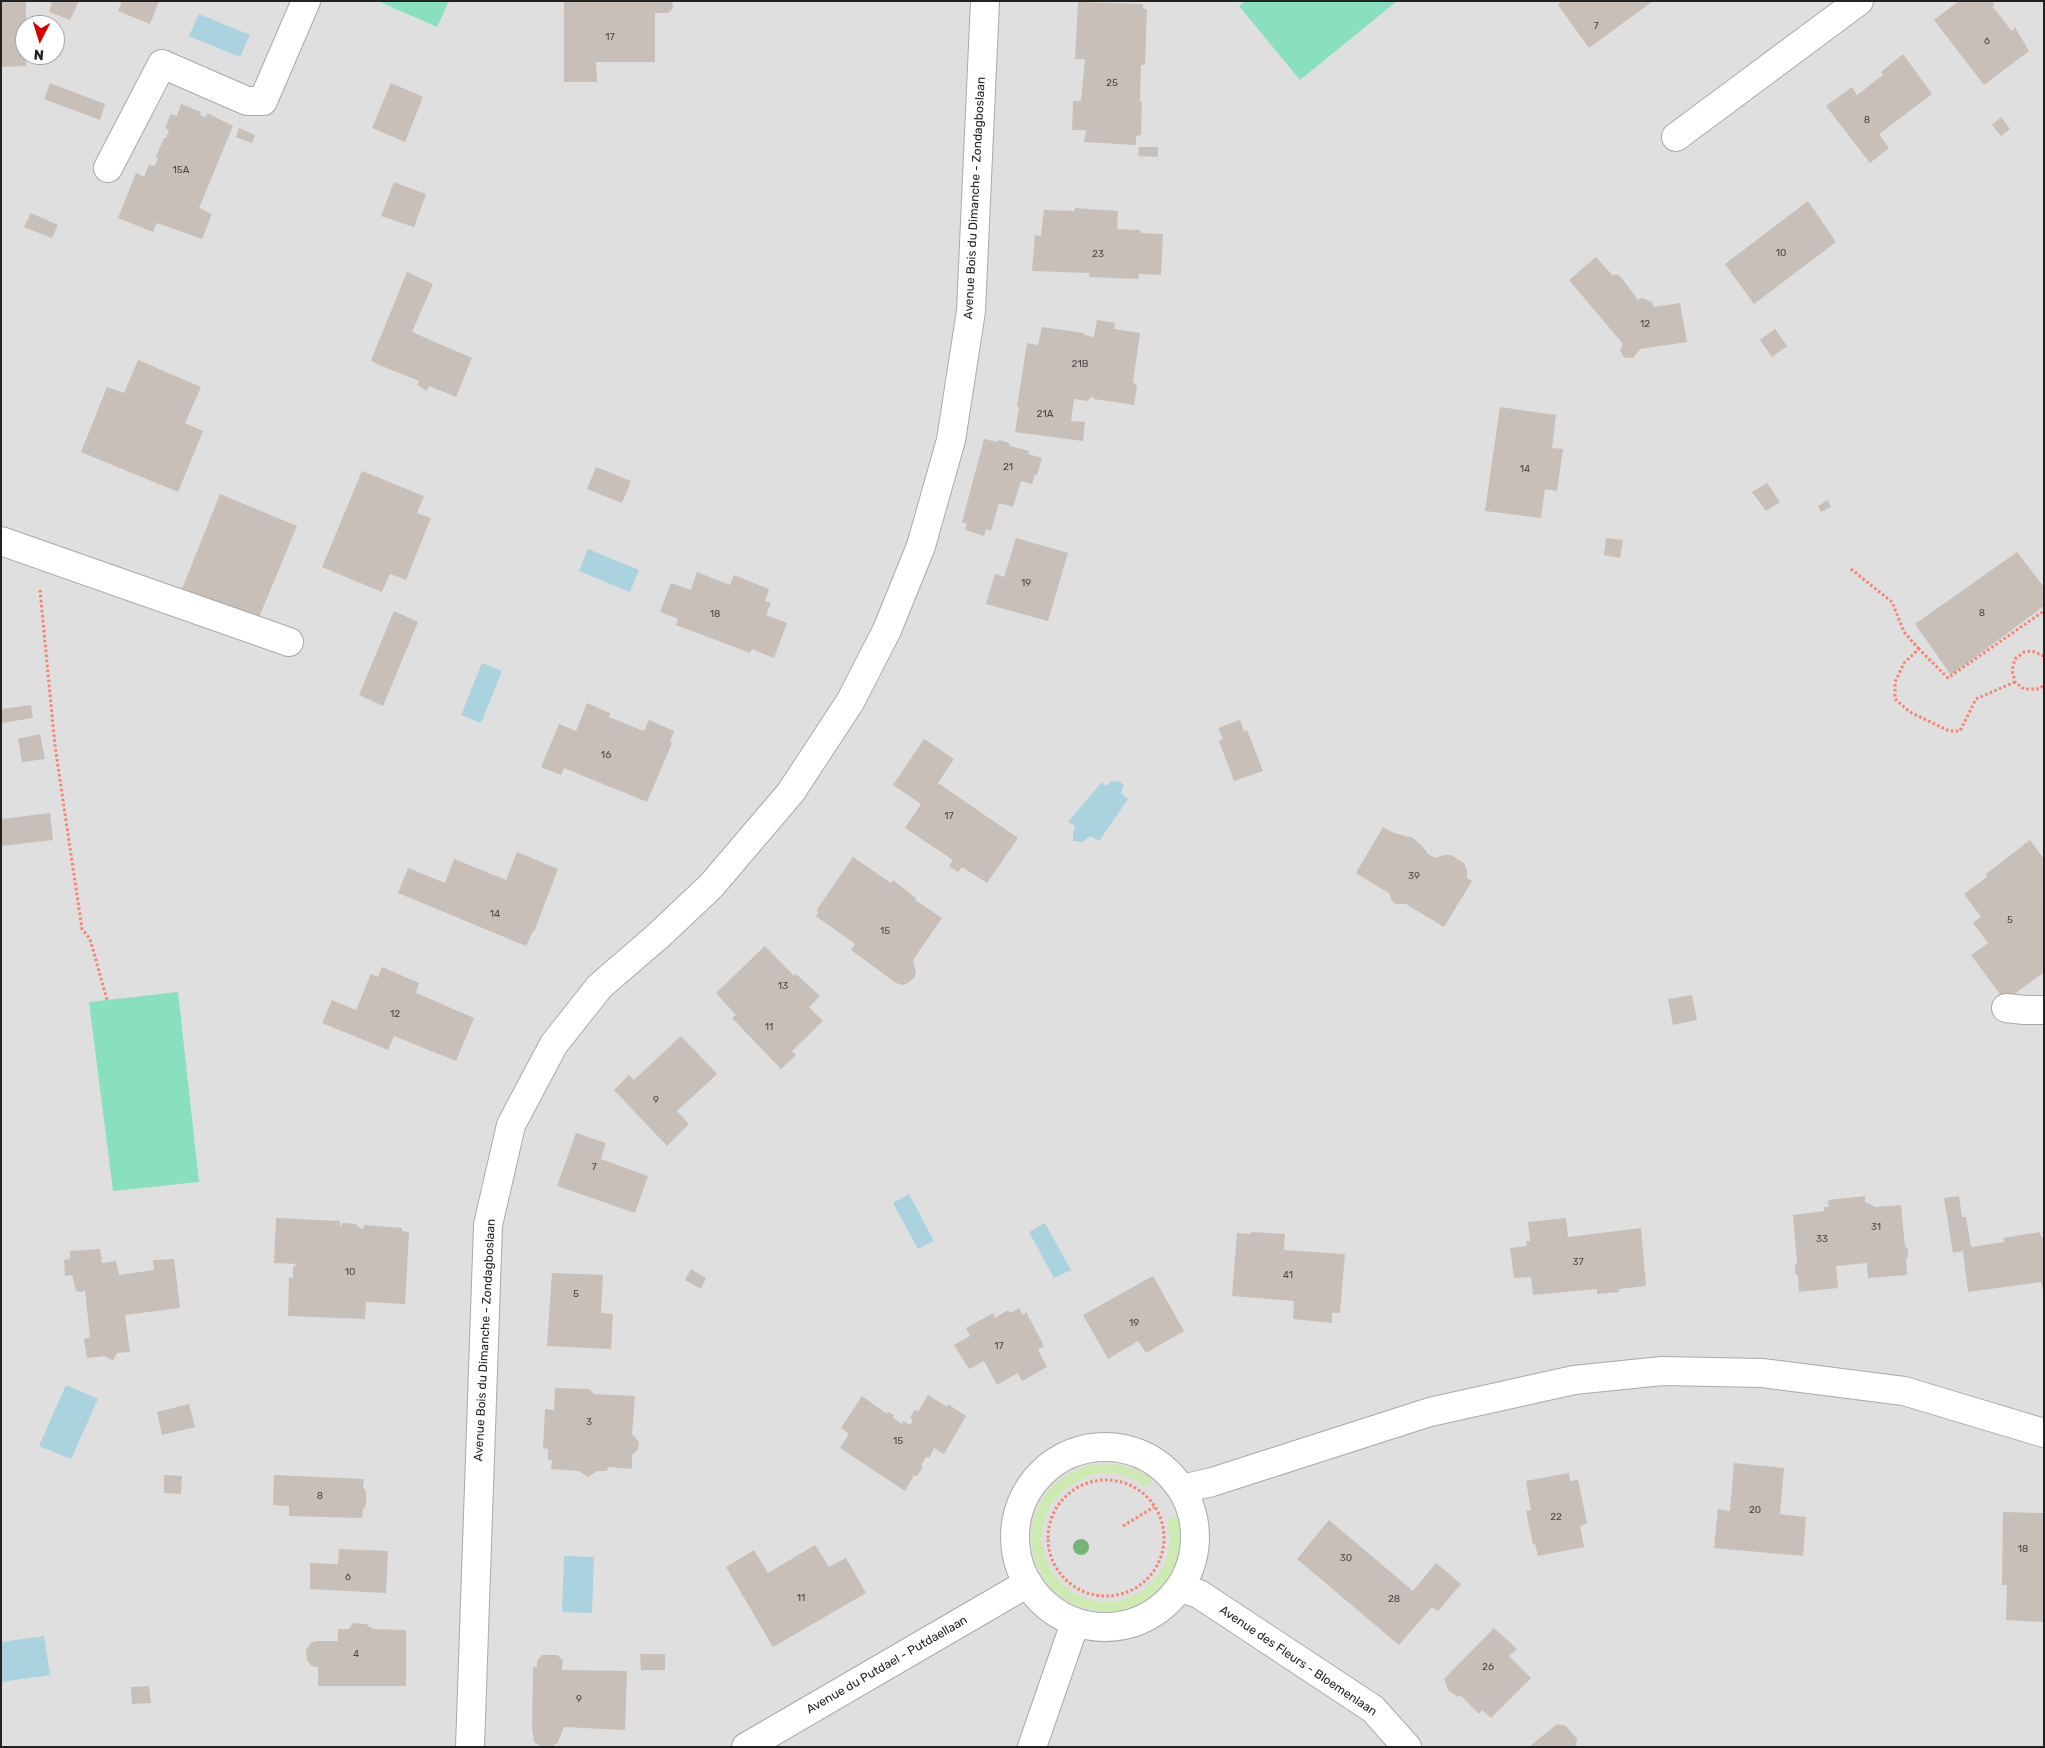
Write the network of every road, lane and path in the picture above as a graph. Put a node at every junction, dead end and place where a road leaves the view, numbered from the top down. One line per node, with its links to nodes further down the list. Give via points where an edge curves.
1 (306, 1): 5 (street, via 263,101 246,101 162,64)
2 (985, 1): 24 (street, Avenue Bois du Dimanche - Zondagboslaan, via 971,311 954,422 921,546 887,630 850,702 791,792 712,886 600,986 554,1044 511,1125 488,1225)
3 (1859, 1): 4 (street)
4 (1676, 137)
5 (108, 168)
6 (1, 541): 7 (street)
7 (41, 555): 10 (street); 15 (path, via 40,599 55,746 82,929 90,939)
8 (1851, 568): 11 (path, via 1892,602 1904,632)
9 (2044, 611): 11 (path, via 1948,678)
10 (289, 642)
11 (1919, 649): 13 (path, via 1904,663 1895,682 1895,699 1910,712 1949,731 1960,731 1976,699)
12 (2044, 656): 13 (path, via 2032,651 2015,659 2012,670)
13 (2016, 682): 14 (path, via 2024,689 2032,690)
14 (2044, 685)
15 (107, 1000)
16 (2006, 1008): 17 (street)
17 (2044, 1010)
18 (2044, 1434): 19 (street, via 1904,1391 1762,1372 1662,1371 1574,1380 1430,1412)
19 (1182, 1489): 20 (street, via 1170,1473 1136,1452 1096,1448 1058,1460 1030,1488 1016,1526 1019,1565); 22 (street, via 1196,1528 1190,1570)
20 (1028, 1583): 23 (street, via 1048,1607); 25 (street, Avenue du Putdael - Putdaellaan)
21 (1140, 1585): 21 (path, via 1115,1595 1101,1596 1076,1588 1056,1569 1048,1543 1051,1516 1067,1494 1090,1482 1111,1480 1130,1485 1152,1501 1163,1526 1163,1552 1158,1565)
22 (1180, 1588): 23 (street, via 1168,1603 1134,1623 1094,1627); 27 (street, Avenue des Fleurs - Bloemenlaan, via 1200,1594 1373,1709)
23 (1075, 1623): 26 (street)
24 (470, 1747)
25 (746, 1747)
26 (1032, 1747)
27 (1408, 1747)

